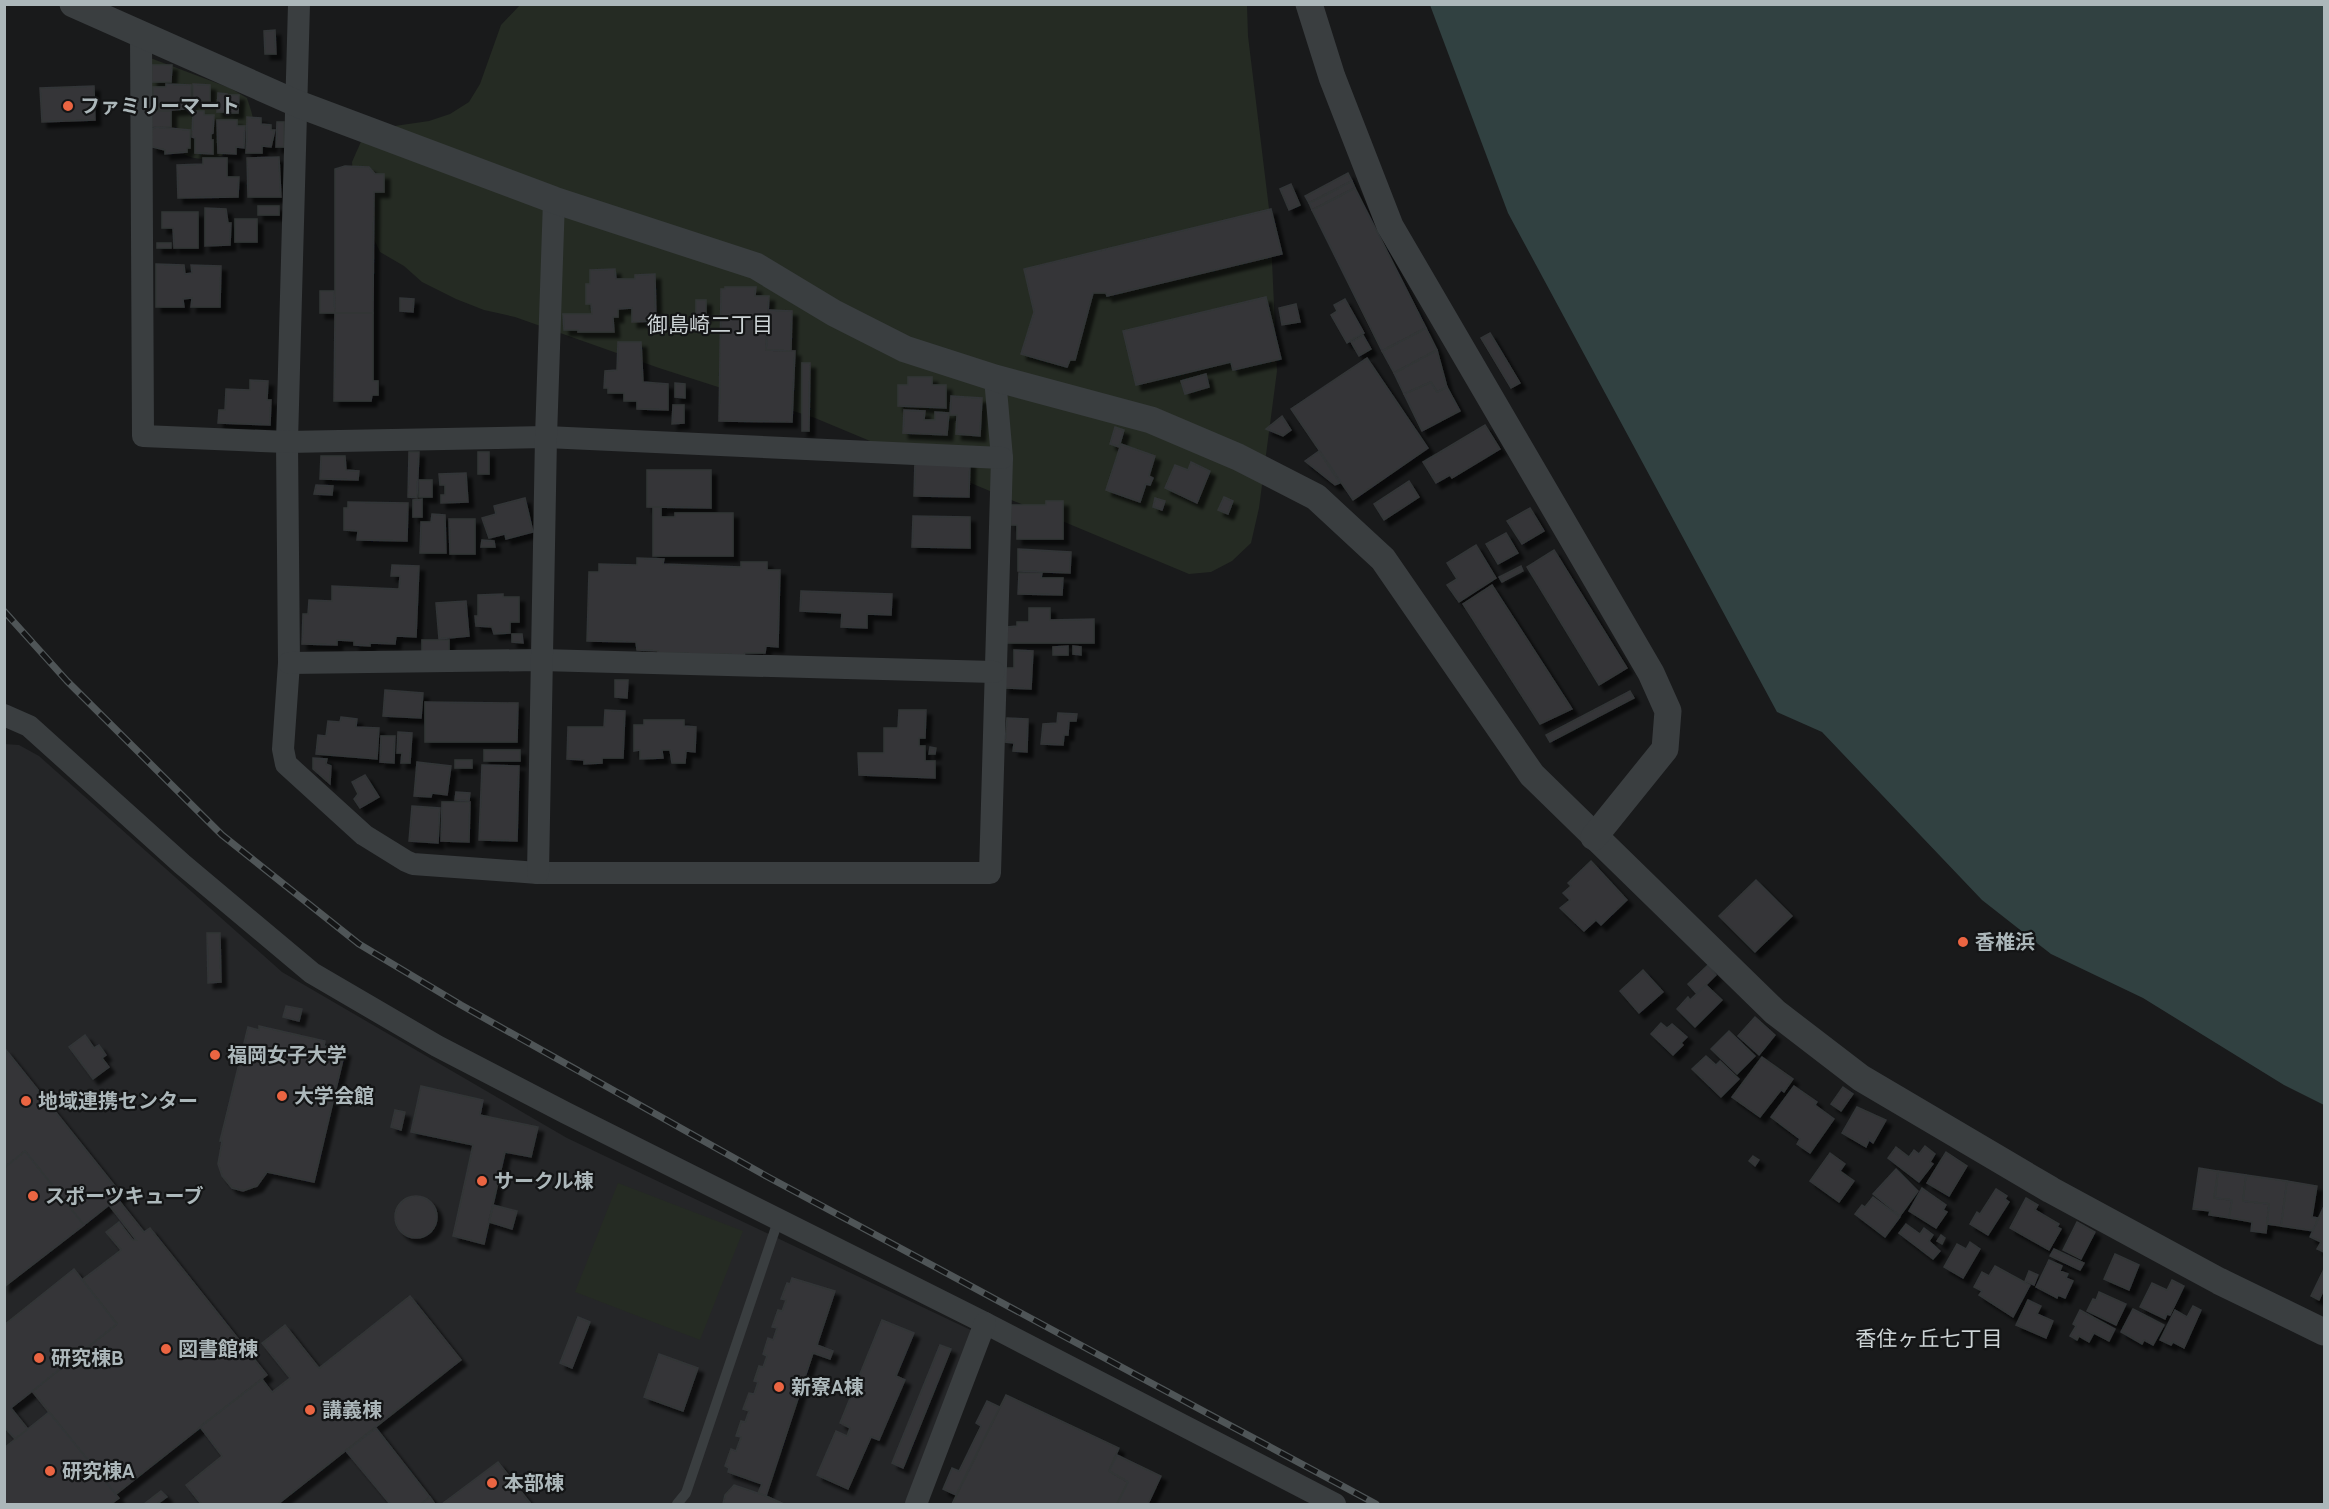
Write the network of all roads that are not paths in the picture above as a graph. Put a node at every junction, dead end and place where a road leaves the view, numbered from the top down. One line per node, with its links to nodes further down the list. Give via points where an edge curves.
1 (74, 4): 4 (street)
2 (299, 4): 5 (street)
3 (1309, 4): 15 (street, via 1332,77 1390,226 1651,673 1668,711 1665,749)
4 (141, 35): 5 (street); 9 (street, via 143,436)
5 (298, 104): 6 (street); 9 (street)
6 (554, 200): 7 (street, via 756,266 834,313 905,349); 8 (street)
7 (995, 378): 10 (street); 15 (street, via 1151,420 1238,456 1316,497 1383,560 1532,776)
8 (546, 437): 9 (street); 10 (street); 11 (street)
9 (288, 442): 12 (street)
10 (1002, 458): 13 (street)
11 (541, 660): 12 (street); 13 (street); 16 (street)
12 (289, 663): 16 (street, via 283,748 286,764 364,835 413,864)
13 (994, 672): 16 (street, via 990,873)
14 (4, 715): 17 (street, via 29,726 182,864 312,973 437,1046)
15 (1594, 837): 19 (street, via 1775,1012 1861,1078 2072,1201 2219,1281)
16 (538, 873)
17 (778, 1221): 18 (street); 21 (lane, via 686,1493)
18 (985, 1323): 20 (street); 22 (street)
19 (2325, 1332)
20 (1300, 1497): 23 (street)
21 (677, 1504)
22 (916, 1504)
23 (1335, 1504)

